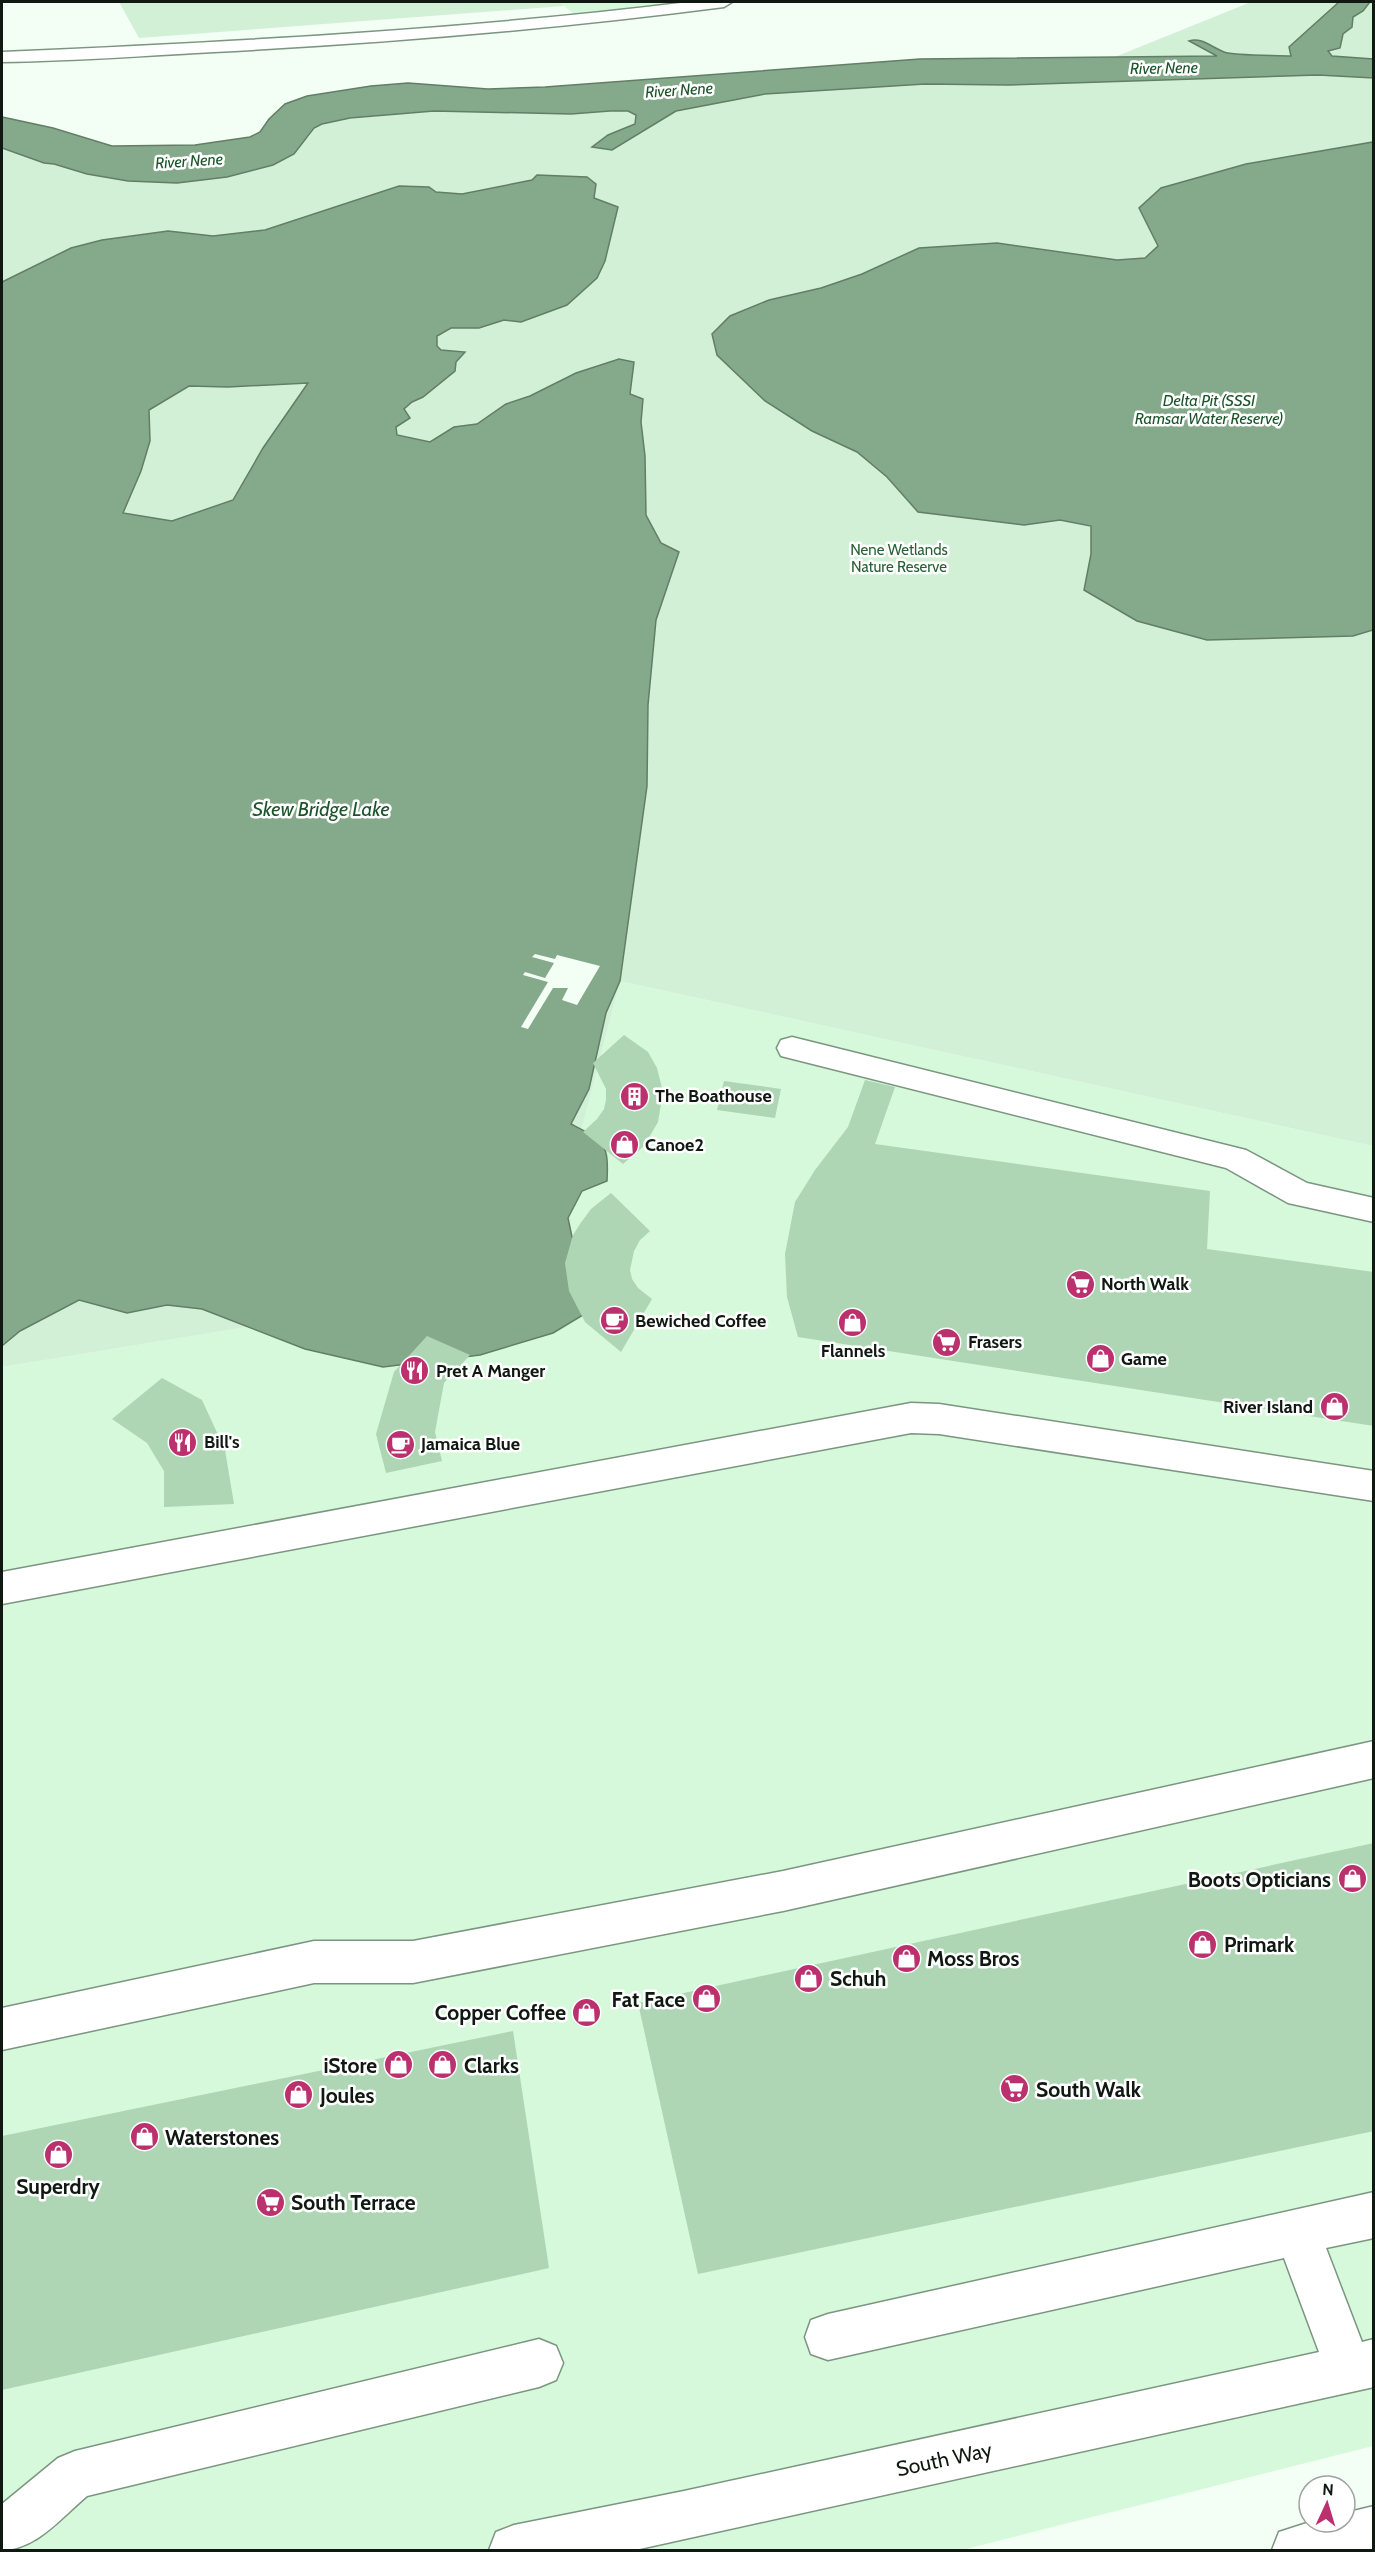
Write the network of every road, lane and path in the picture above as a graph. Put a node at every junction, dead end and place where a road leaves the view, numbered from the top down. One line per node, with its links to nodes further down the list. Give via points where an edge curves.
1 (580, 2): 3 (main road)
2 (724, 2): 3 (main road)
3 (599, 18): 4 (main road, via 406,34)
4 (2, 57)
5 (792, 1048): 6 (main road, via 1235,1158 1299,1194)
6 (1374, 1210)
7 (1374, 1486): 8 (main road, via 939,1419 911,1418)
8 (2, 1588)
9 (1374, 1759): 10 (main road, via 741,1899 413,1962 314,1962)
10 (2, 2029)
11 (1374, 2215): 12 (main road)
12 (1297, 2232): 13 (main road); 15 (main road)
13 (828, 2337)
14 (539, 2364): 17 (main road, via 75,2475)
15 (1361, 2366): 18 (main road, South Way)
16 (1374, 2531): 19 (main road)
17 (10, 2535)
18 (514, 2550)
19 (1298, 2550)

